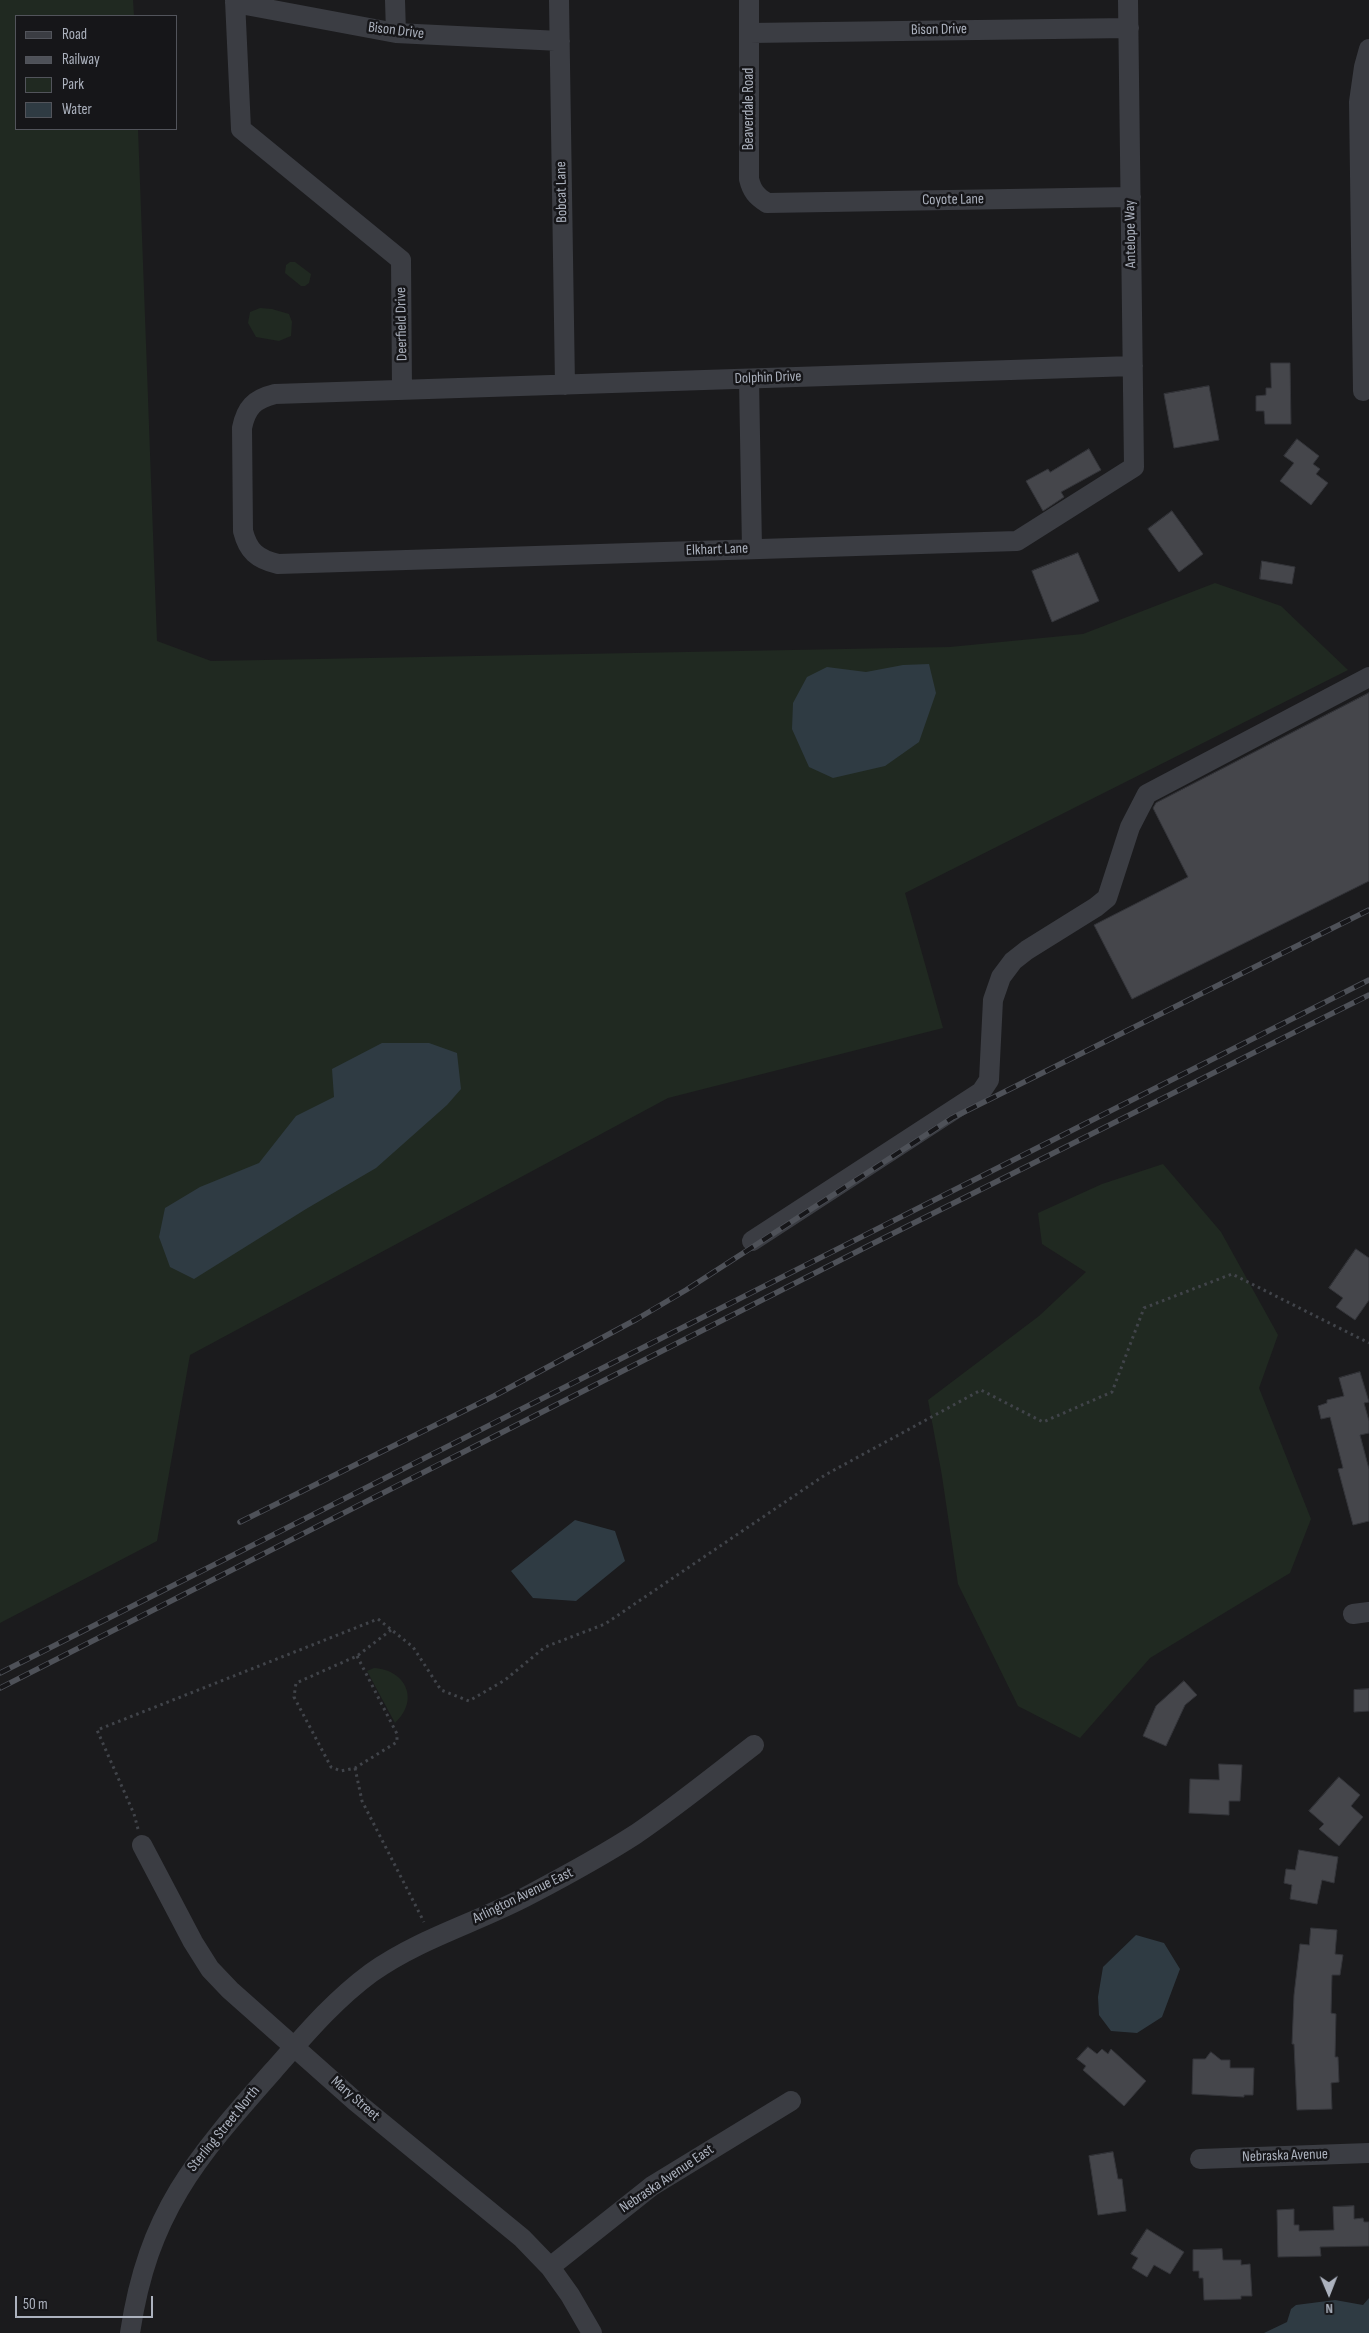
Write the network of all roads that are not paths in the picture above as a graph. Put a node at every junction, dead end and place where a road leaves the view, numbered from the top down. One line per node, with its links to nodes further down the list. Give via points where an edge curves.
1 (395, 0): 7 (street)
2 (559, 0): 9 (street, Bobcat Lane)
3 (749, 0): 8 (street, Beaverdale Road)
4 (1128, 0): 6 (street, Antelope Way)
5 (235, 2): 7 (street, Bison Drive); 17 (street, Deerfield Drive, via 240,129 401,260)
6 (1129, 28): 8 (street, Bison Drive); 11 (street, Antelope Way)
7 (396, 33): 9 (street, Bison Drive)
8 (749, 33): 12 (street, Beaverdale Road, via 749,179 758,198)
9 (560, 42): 16 (street, Bobcat Lane)
10 (1369, 49): 13 (street, via 1359,102)
11 (1131, 197): 12 (street, Coyote Lane); 14 (street, Antelope Way)
12 (775, 204)
13 (1365, 251): 18 (street)
14 (1133, 366): 15 (street, Dolphin Drive); 19 (street, Antelope Way)
15 (749, 379): 16 (street, Dolphin Drive); 20 (street)
16 (565, 385): 17 (street, Dolphin Drive)
17 (402, 390): 20 (street, Elkhart Lane, via 274,394 252,404 245,414 242,428 243,530 252,553 278,564)
18 (1363, 391)
19 (1134, 467): 20 (street, Elkhart Lane, via 1017,541)
20 (752, 549)
21 (1369, 677): 22 (street, via 1147,794 1130,827 1107,898 1027,950 1001,977 992,1000 989,1080 981,1092)
22 (752, 1241)
23 (754, 1745): 25 (street, Arlington Avenue East, via 636,1834 590,1862 528,1896 402,1953 340,1998)
24 (142, 1845): 25 (street, Mary Street, via 210,1969)
25 (294, 2047): 29 (street, Mary Street, via 390,2130 495,2213); 30 (street, Sterling Street North, via 219,2132 182,2182 147,2256)
26 (791, 2101): 29 (street, Nebraska Avenue East, via 652,2186)
27 (1369, 2153): 28 (street, Nebraska Avenue)
28 (1200, 2158)
29 (550, 2267): 31 (street, Mary Street)
30 (130, 2333)
31 (592, 2333)

